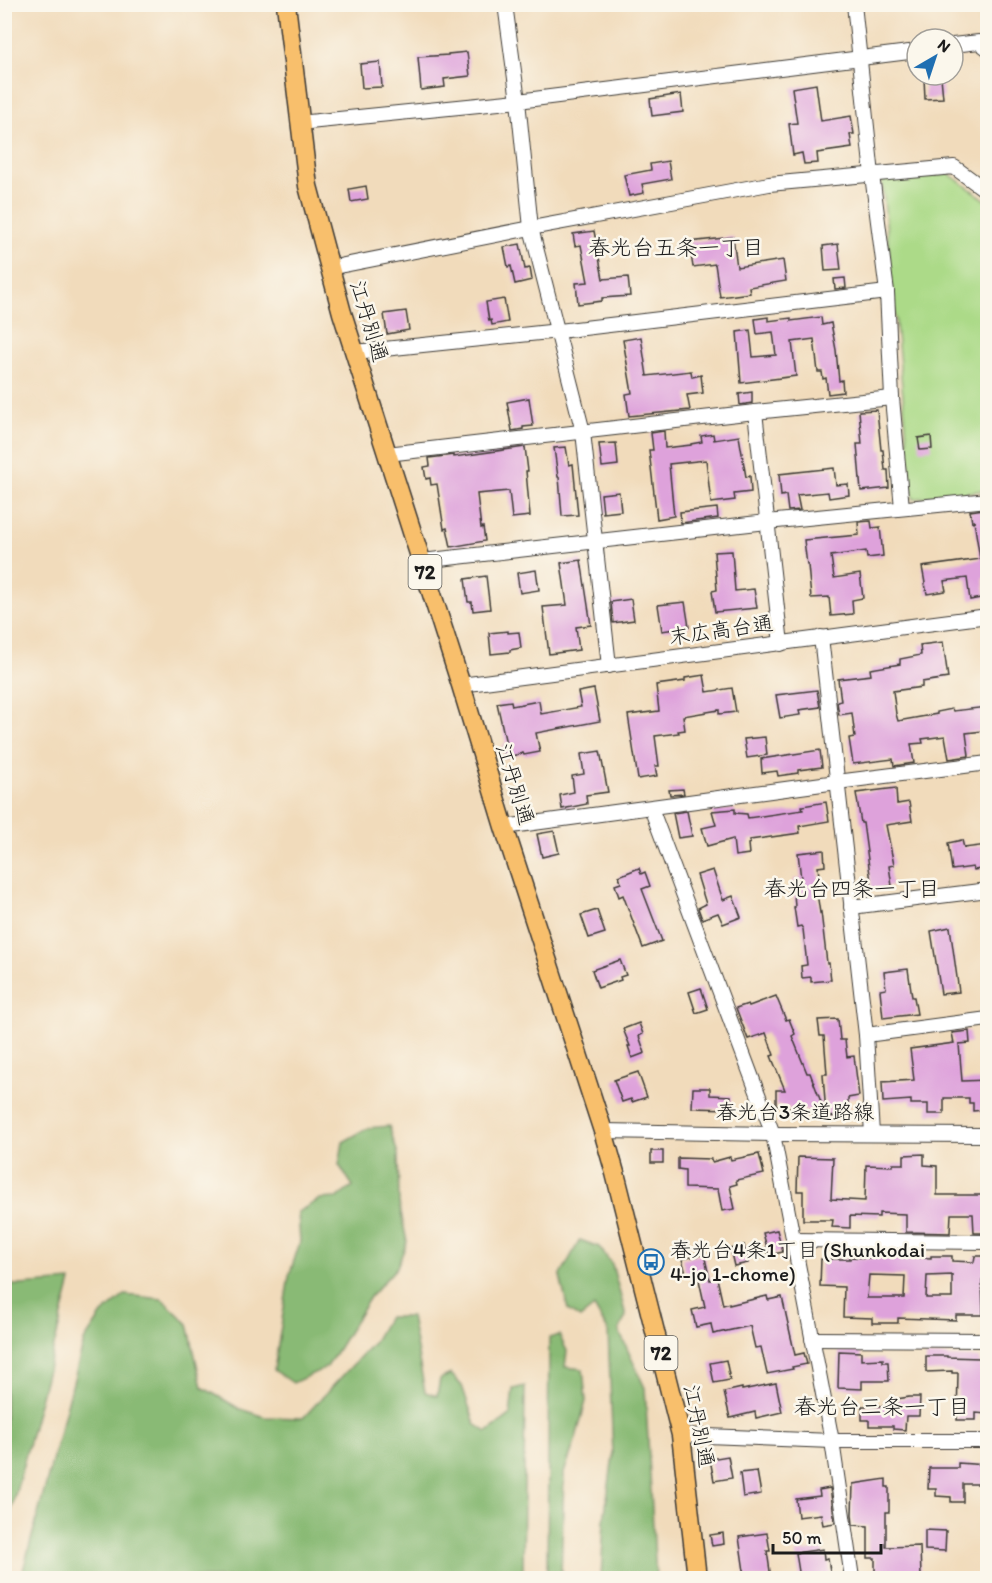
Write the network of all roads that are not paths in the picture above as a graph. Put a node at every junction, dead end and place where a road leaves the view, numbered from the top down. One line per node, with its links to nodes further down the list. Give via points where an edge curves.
1 (286, 4): 9 (main road, 江丹別通 / 72)
2 (506, 4): 8 (street)
3 (854, 4): 7 (street)
4 (965, 44): 5 (street, via 979,42)
5 (987, 49)
6 (905, 53): 7 (street)
7 (859, 59): 8 (street); 10 (street)
8 (518, 101): 9 (street); 12 (street)
9 (299, 123): 13 (main road, 江丹別通 / 72, via 308,186)
10 (872, 175): 11 (street, via 954,167); 12 (street, via 769,184); 14 (street)
11 (987, 192)
12 (531, 228): 13 (street); 15 (street)
13 (329, 268): 16 (main road, 江丹別通 / 72)
14 (887, 292): 15 (street); 17 (street)
15 (559, 331): 16 (street); 19 (street)
16 (355, 352): 20 (main road, 江丹別通 / 72)
17 (892, 398): 18 (street); 22 (street)
18 (755, 412): 19 (street); 23 (street)
19 (583, 432): 20 (street); 24 (street)
20 (387, 454): 25 (main road, 江丹別通 / 72)
21 (987, 500): 22 (street)
22 (902, 508): 23 (street)
23 (766, 522): 24 (street); 28 (street)
24 (595, 542): 25 (street); 29 (street)
25 (422, 561): 30 (main road, 江丹別通 / 72)
26 (987, 616): 27 (street, 末広高台通)
27 (821, 637): 28 (street, 末広高台通); 32 (street)
28 (781, 644): 29 (street, 末広高台通)
29 (609, 666): 30 (street, 末広高台通)
30 (461, 686): 34 (main road, 江丹別通 / 72)
31 (987, 763): 32 (street)
32 (837, 782): 33 (street); 36 (street)
33 (651, 808): 34 (street); 40 (street)
34 (504, 827): 39 (main road, 江丹別通 / 72)
35 (987, 890): 36 (street)
36 (851, 907): 38 (street)
37 (987, 1018): 38 (street)
38 (866, 1035): 41 (street)
39 (603, 1131): 40 (street, 春光台3条道路線); 47 (main road, 江丹別通 / 72)
40 (773, 1134): 41 (street, 春光台3条道路線); 43 (street)
41 (872, 1134): 42 (street, 春光台3条道路線)
42 (987, 1135)
43 (793, 1240): 44 (street); 45 (street)
44 (987, 1242)
45 (812, 1339): 46 (street); 48 (street)
46 (987, 1340)
47 (681, 1435): 48 (street); 50 (main road, 江丹別通 / 72)
48 (832, 1441): 49 (street); 51 (street)
49 (987, 1441)
50 (697, 1578)
51 (852, 1578)

